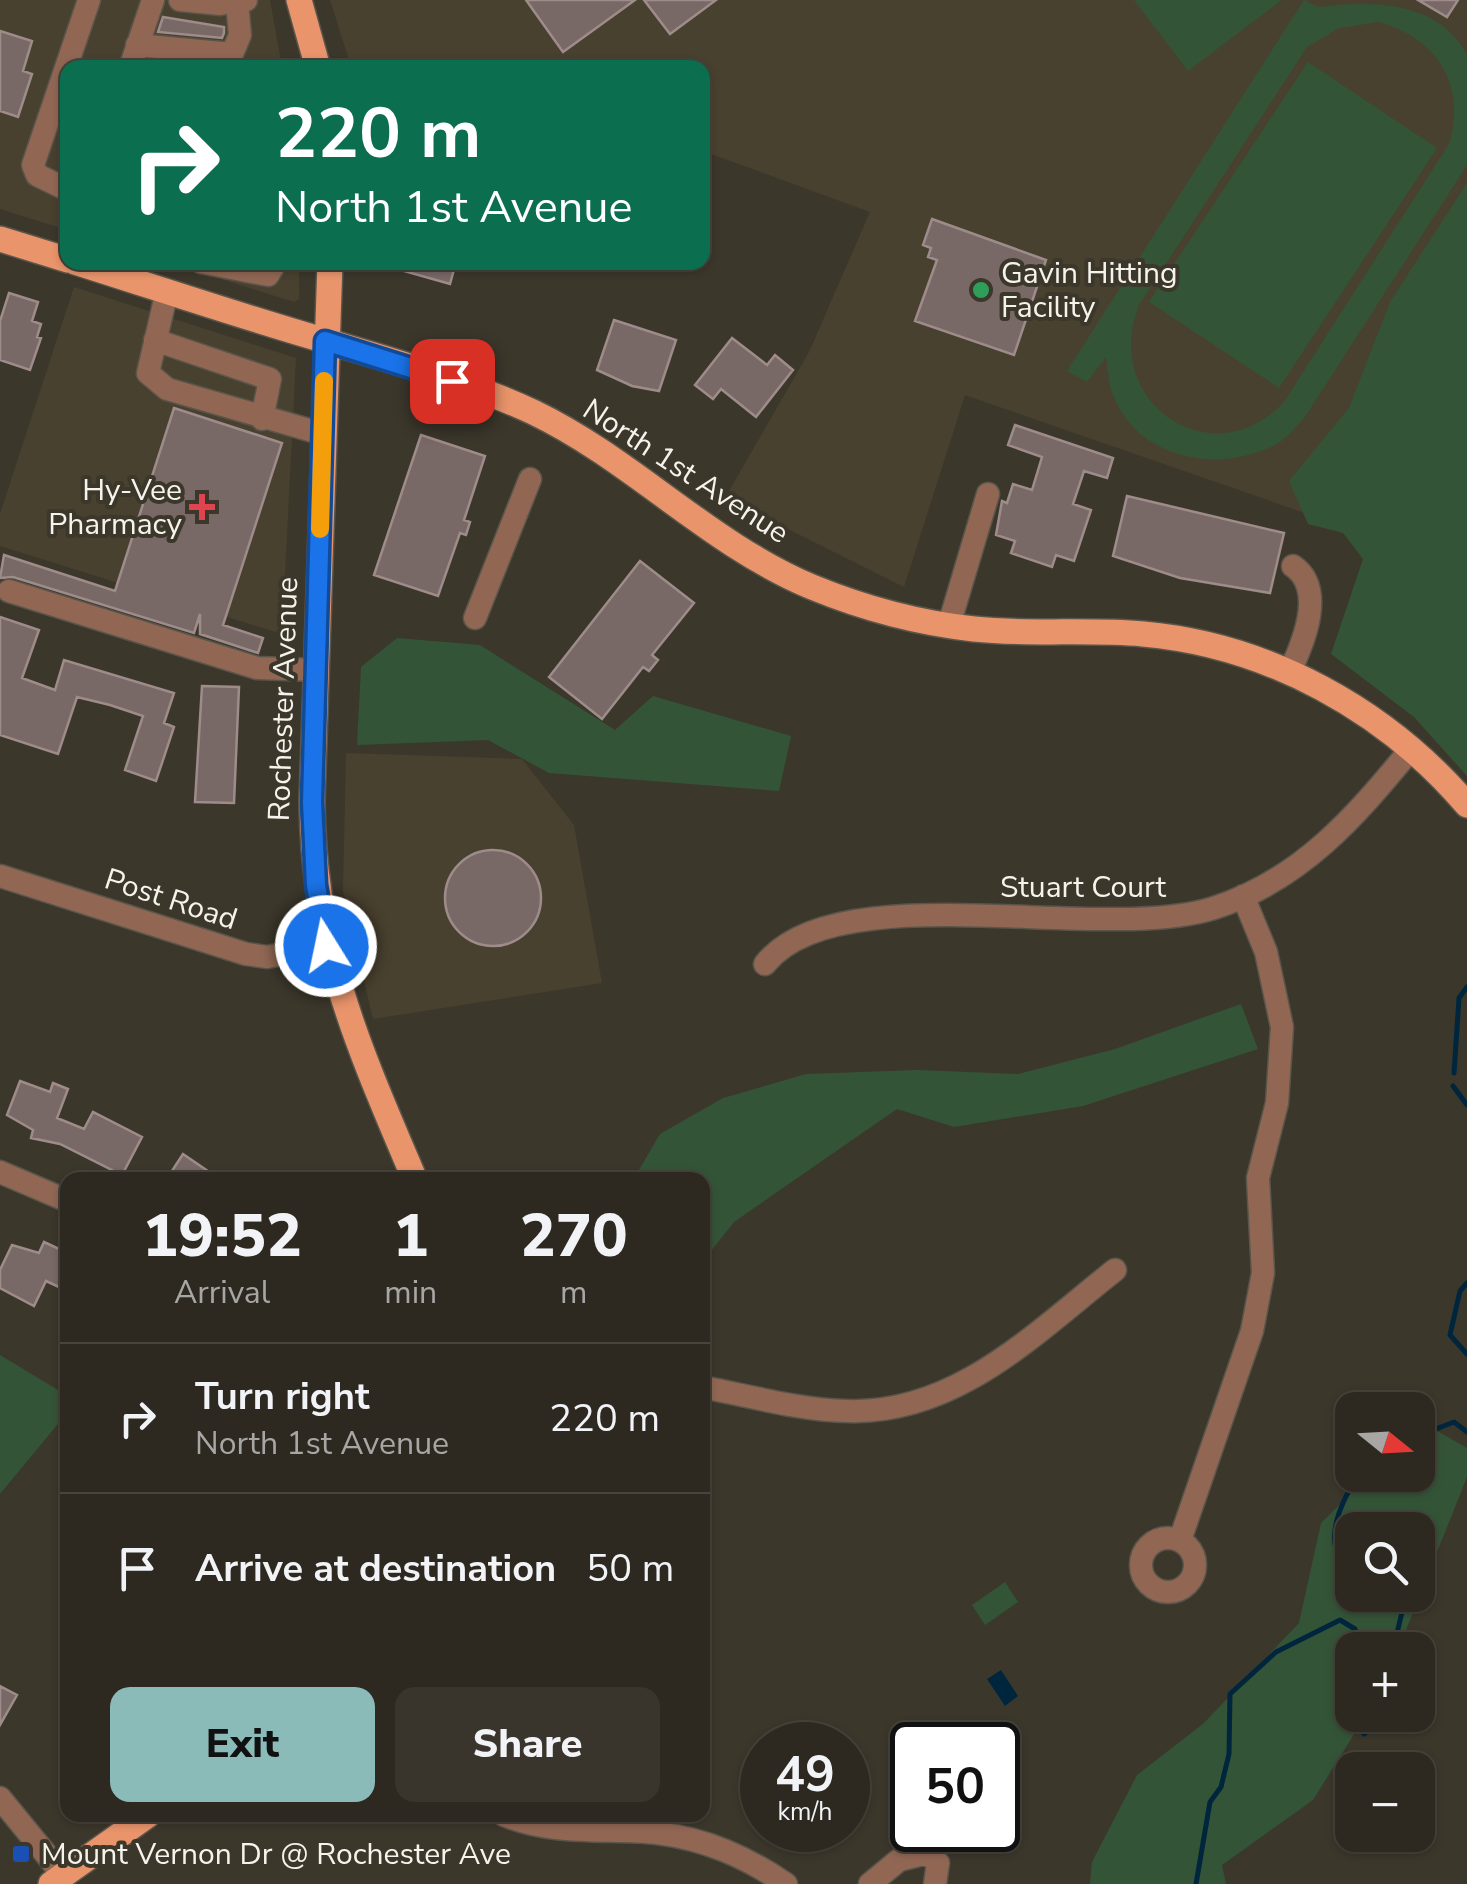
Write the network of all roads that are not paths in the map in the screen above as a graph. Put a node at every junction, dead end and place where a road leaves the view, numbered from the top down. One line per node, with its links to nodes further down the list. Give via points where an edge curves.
1 (89, 0): 7 (street)
2 (152, 0): 6 (street)
3 (180, 0): 5 (street)
4 (299, 0): 8 (main road)
5 (241, 1): 6 (street, via 232,54)
6 (134, 56)
7 (69, 60)
8 (316, 60)
9 (60, 85): 10 (street, via 33,165 37,175)
10 (60, 186)
11 (0, 239): 12 (main road, North 1st Avenue)
12 (60, 258)
13 (98, 270): 18 (main road, North 1st Avenue)
14 (196, 270): 18 (street)
15 (242, 270): 16 (street)
16 (271, 270)
17 (329, 270): 20 (main road, Rochester Avenue)
18 (179, 295): 19 (street); 20 (main road, North 1st Avenue)
19 (156, 340): 21 (street, via 148,373 167,389); 21 (street, via 270,379)
20 (325, 341): 22 (main road, Rochester Avenue); 28 (main road, North 1st Avenue, via 532,412 581,437 746,554 810,586)
21 (262, 420): 22 (street)
22 (324, 434): 29 (main road, Rochester Avenue)
23 (530, 480): 27 (street)
24 (988, 494): 28 (street)
25 (1292, 566): 30 (street, via 1305,574 1312,591)
26 (9, 592): 29 (street, via 257,668)
27 (475, 618)
28 (950, 625): 30 (main road, North 1st Avenue, via 1148,634 1246,655)
29 (316, 670): 35 (main road, Rochester Avenue, via 312,843)
30 (1289, 672): 31 (main road, North 1st Avenue)
31 (1411, 749): 32 (main road, North 1st Avenue); 34 (street, Stuart Court, via 1332,840)
32 (1467, 805)
33 (0, 876): 35 (street, Post Road, via 246,954)
34 (1243, 896): 36 (street, Stuart Court, via 1145,921 966,916 852,923 790,940); 42 (street, via 1266,952 1282,1026 1277,1103 1258,1178 1263,1273 1252,1331)
35 (326, 946): 38 (main road, Rochester Avenue, via 356,1040)
36 (764, 964)
37 (0, 1172): 39 (street)
38 (412, 1172)
39 (60, 1198)
40 (1115, 1270): 41 (street, via 981,1375 919,1402 818,1410)
41 (710, 1388)
42 (1180, 1540)
43 (0, 1798): 46 (street)
44 (138, 1822): 46 (main road)
45 (533, 1822): 47 (street, via 694,1840 730,1851)
46 (57, 1879)
47 (786, 1884)
48 (870, 1884): 49 (street, via 900,1860 927,1853 938,1862)
49 (936, 1884)

